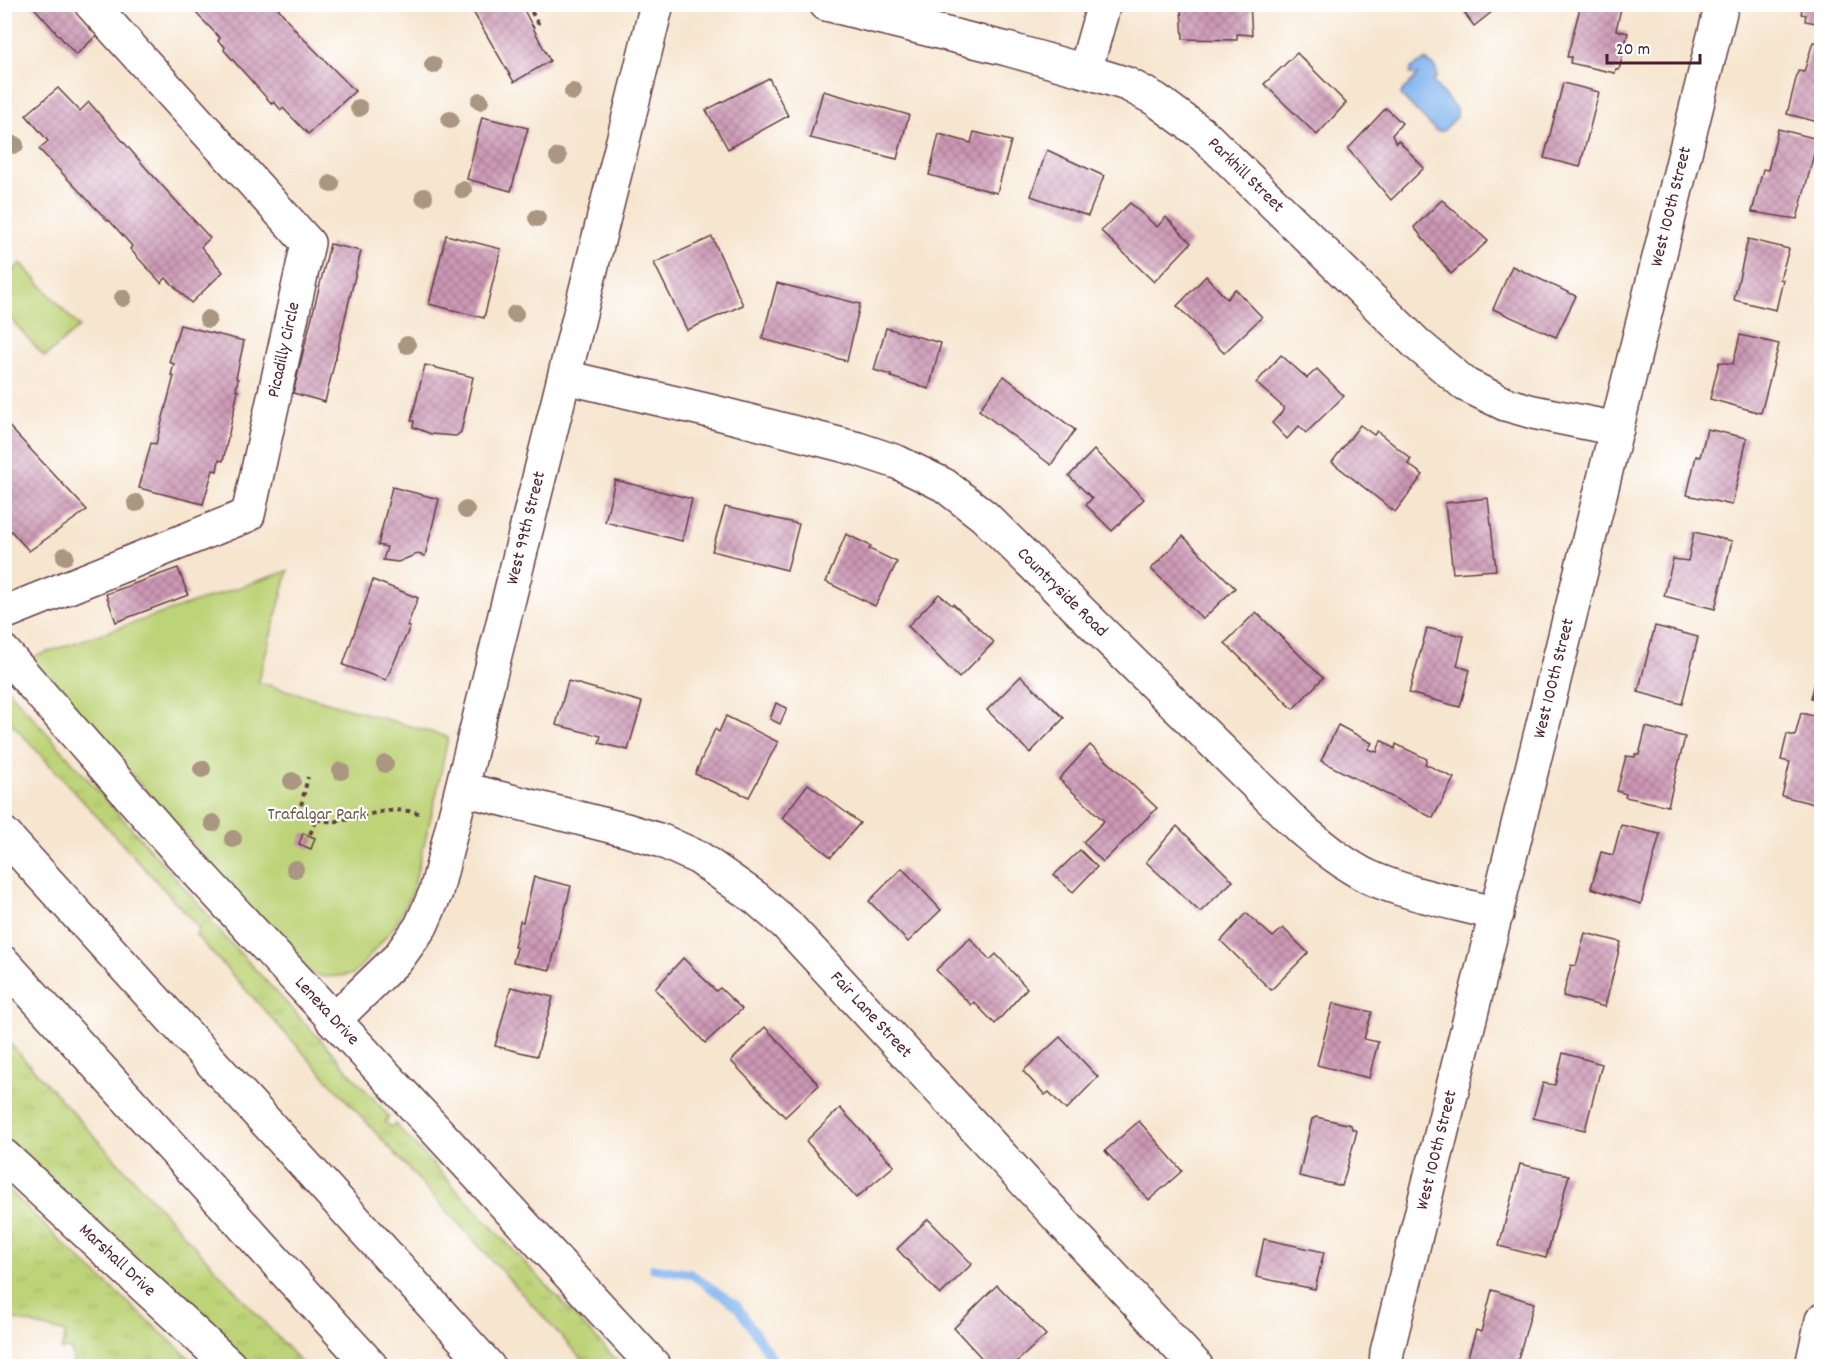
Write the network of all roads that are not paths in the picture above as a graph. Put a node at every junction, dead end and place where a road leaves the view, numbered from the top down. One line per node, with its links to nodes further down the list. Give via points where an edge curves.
1 (91, 4): 9 (main road, Picadilly Circle, via 308,243 248,515)
2 (657, 4): 7 (main road, West 99th Street)
3 (826, 4): 6 (main road, Parkhill Street)
4 (1104, 4): 6 (main road)
5 (1722, 4): 8 (main road, West 100th Street)
6 (1085, 71): 8 (main road, Parkhill Street, via 1127,84 1155,99 1204,135 1417,344 1466,385 1505,405)
7 (565, 377): 11 (main road, West 99th Street); 13 (main road, Countryside Road, via 858,449 897,462 948,488 984,516 1333,856 1369,877 1397,887)
8 (1617, 429): 13 (main road, West 100th Street)
9 (4, 613)
10 (4, 651): 15 (main road, Lenexa Drive)
11 (463, 789): 15 (main road, West 99th Street, via 436,892 421,926 396,960); 23 (main road, Fair Lane Street, via 662,841 699,858 756,897)
12 (4, 834): 21 (main road)
13 (1497, 914): 18 (main road, West 100th Street)
14 (4, 963): 20 (main road)
15 (333, 1021): 22 (main road, Lenexa Drive)
16 (4, 1156): 19 (main road, Marshall Drive)
17 (1821, 1320): 24 (main road)
18 (1384, 1362)
19 (230, 1366)
20 (371, 1366)
21 (488, 1366)
22 (654, 1366)
23 (1196, 1366)
24 (1812, 1366)

